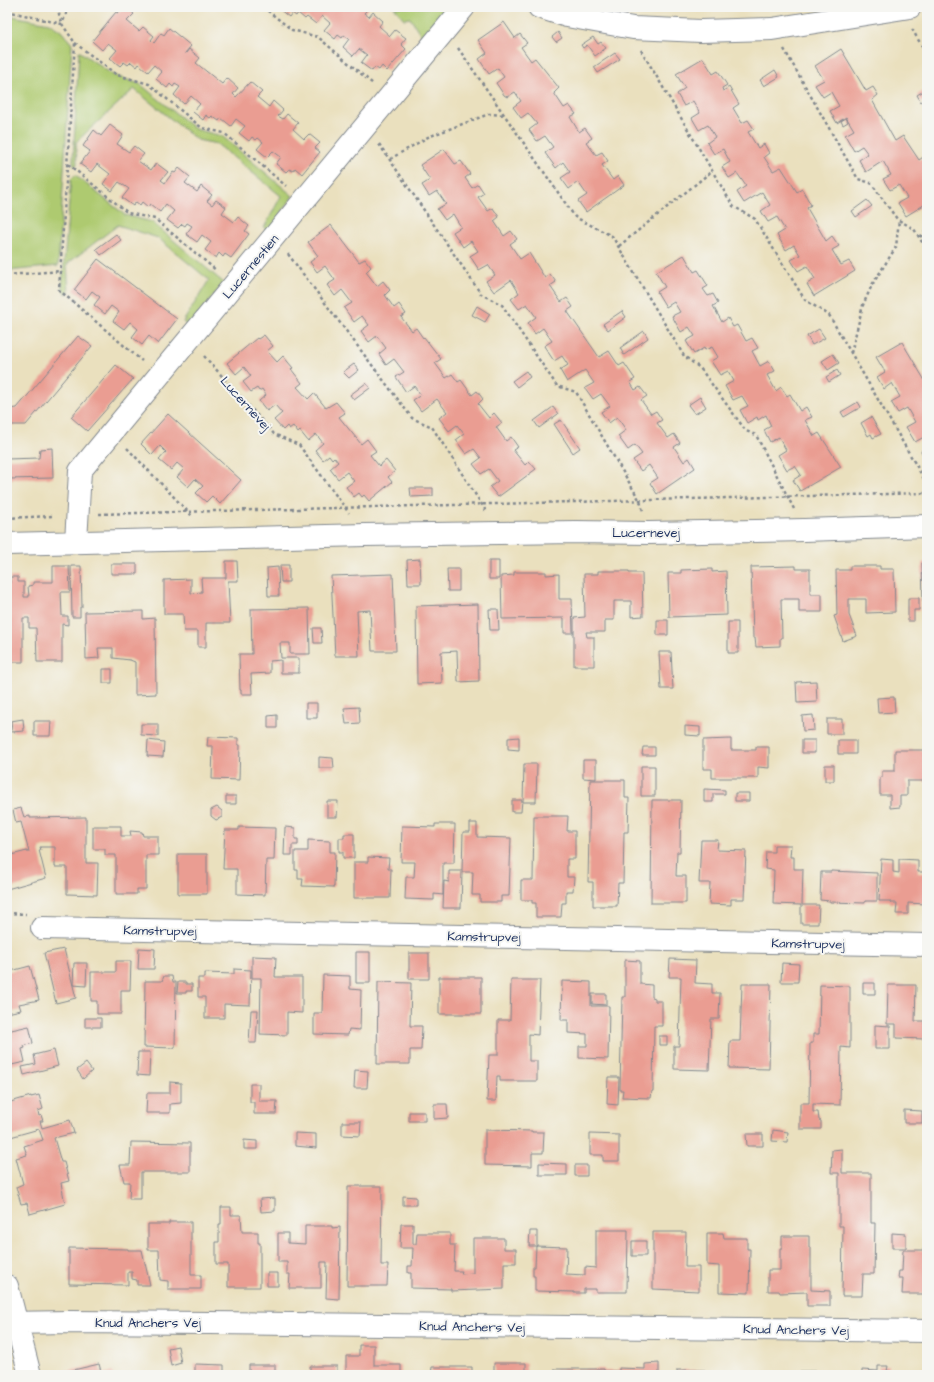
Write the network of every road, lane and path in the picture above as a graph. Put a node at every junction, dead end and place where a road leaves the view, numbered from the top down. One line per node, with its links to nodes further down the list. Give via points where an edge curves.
1 (57, 7): 8 (path)
2 (69, 7): 8 (path)
3 (263, 7): 14 (path, via 292,30 318,37)
4 (464, 7): 10 (street, Lucernestien)
5 (539, 7): 9 (street, via 566,16)
6 (905, 8): 11 (street); 13 (path)
7 (7, 11): 8 (path)
8 (62, 24): 12 (path)
9 (633, 28): 11 (street, via 701,31); 19 (path, via 638,44)
10 (446, 29): 14 (street, Lucernestien); 15 (path)
11 (772, 29): 21 (path, via 858,178 871,183)
12 (75, 43): 18 (path); 20 (path, via 118,75 149,84 202,128 224,133)
13 (927, 54)
14 (389, 98): 16 (street, Lucernestien)
15 (505, 115): 17 (path, via 489,114 434,134); 25 (path, via 575,217 612,236)
16 (366, 125): 17 (path); 20 (street, Lucernestien)
17 (390, 159): 37 (path, via 481,294 502,305 557,386 576,392)
18 (67, 163): 27 (path); 29 (path, via 128,213 155,219)
19 (712, 171): 25 (path); 31 (path, via 733,206 755,219 805,300 829,315)
20 (303, 201): 23 (street, Lucernestien)
21 (899, 220): 24 (path, via 914,229); 31 (path, via 896,247 872,285 863,305)
22 (927, 230): 24 (path)
23 (275, 236): 29 (street, Lucernestien); 38 (path, via 412,418 432,427)
24 (920, 237): 26 (path)
25 (619, 246): 36 (path, via 684,356 700,368 746,431 756,435)
26 (927, 250)
27 (60, 271): 28 (path); 32 (path, via 59,290 62,294)
28 (7, 275)
29 (234, 286): 30 (street, Lucernestien)
30 (189, 340): 32 (street, Lucernestien); 39 (path, Lucernevej, via 274,434 299,445)
31 (851, 354): 34 (path)
32 (159, 376): 33 (street, Lucernestien)
33 (112, 432): 40 (path); 41 (street, Lucernestien, via 80,471)
34 (927, 484)
35 (927, 494): 36 (path)
36 (790, 497): 37 (path); 44 (path)
37 (640, 501): 38 (path); 46 (path)
38 (483, 505): 39 (path); 45 (path)
39 (345, 508): 40 (path); 47 (path, Lucernevej)
40 (188, 512): 41 (path); 48 (path)
41 (78, 515): 42 (path); 49 (street, Lucernestien)
42 (7, 518)
43 (927, 526): 44 (street, Lucernevej)
44 (804, 530): 46 (street, Lucernevej)
45 (500, 533): 46 (street, Lucernevej); 47 (street, Lucernevej)
46 (649, 533)
47 (365, 535): 48 (street, Lucernevej)
48 (214, 539): 49 (street, Lucernevej)
49 (76, 542): 50 (street, Lucernevej)
50 (7, 544)
51 (42, 928): 52 (street, Kamstrupvej)
52 (927, 945)
53 (7, 1286): 54 (street)
54 (12, 1323): 55 (street, Knud Anchers Vej); 56 (street)
55 (927, 1331)
56 (30, 1375)

